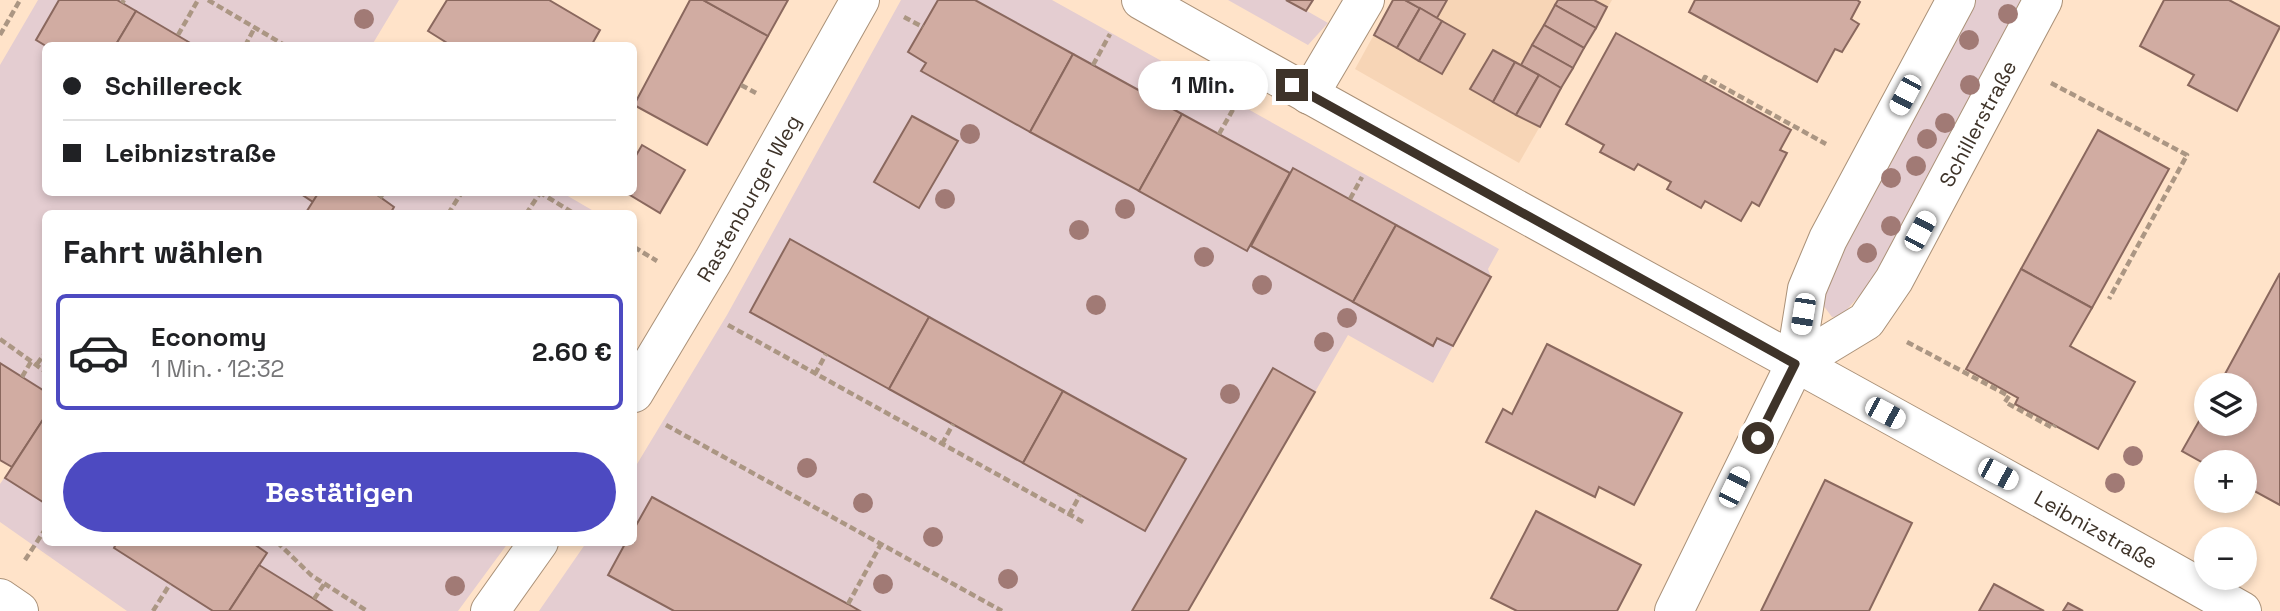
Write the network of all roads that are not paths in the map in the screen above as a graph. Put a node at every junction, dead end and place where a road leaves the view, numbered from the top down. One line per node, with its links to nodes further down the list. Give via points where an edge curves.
1 (860, 0): 8 (street, Rastenburger Weg, via 698,285)
2 (1141, 0): 6 (street, Leibnizstraße)
3 (1365, 0): 6 (street)
4 (1956, 0): 7 (street, via 1828,239 1807,289)
5 (2043, 0): 7 (street, Schillerstraße, via 1894,280 1866,321)
6 (1309, 95): 7 (street, Leibnizstraße)
7 (1795, 364): 13 (street); 14 (street, Leibnizstraße)
8 (645, 406)
9 (536, 546): 12 (street)
10 (0, 598): 11 (street)
11 (19, 611)
12 (490, 611)
13 (1674, 611)
14 (2242, 611)

